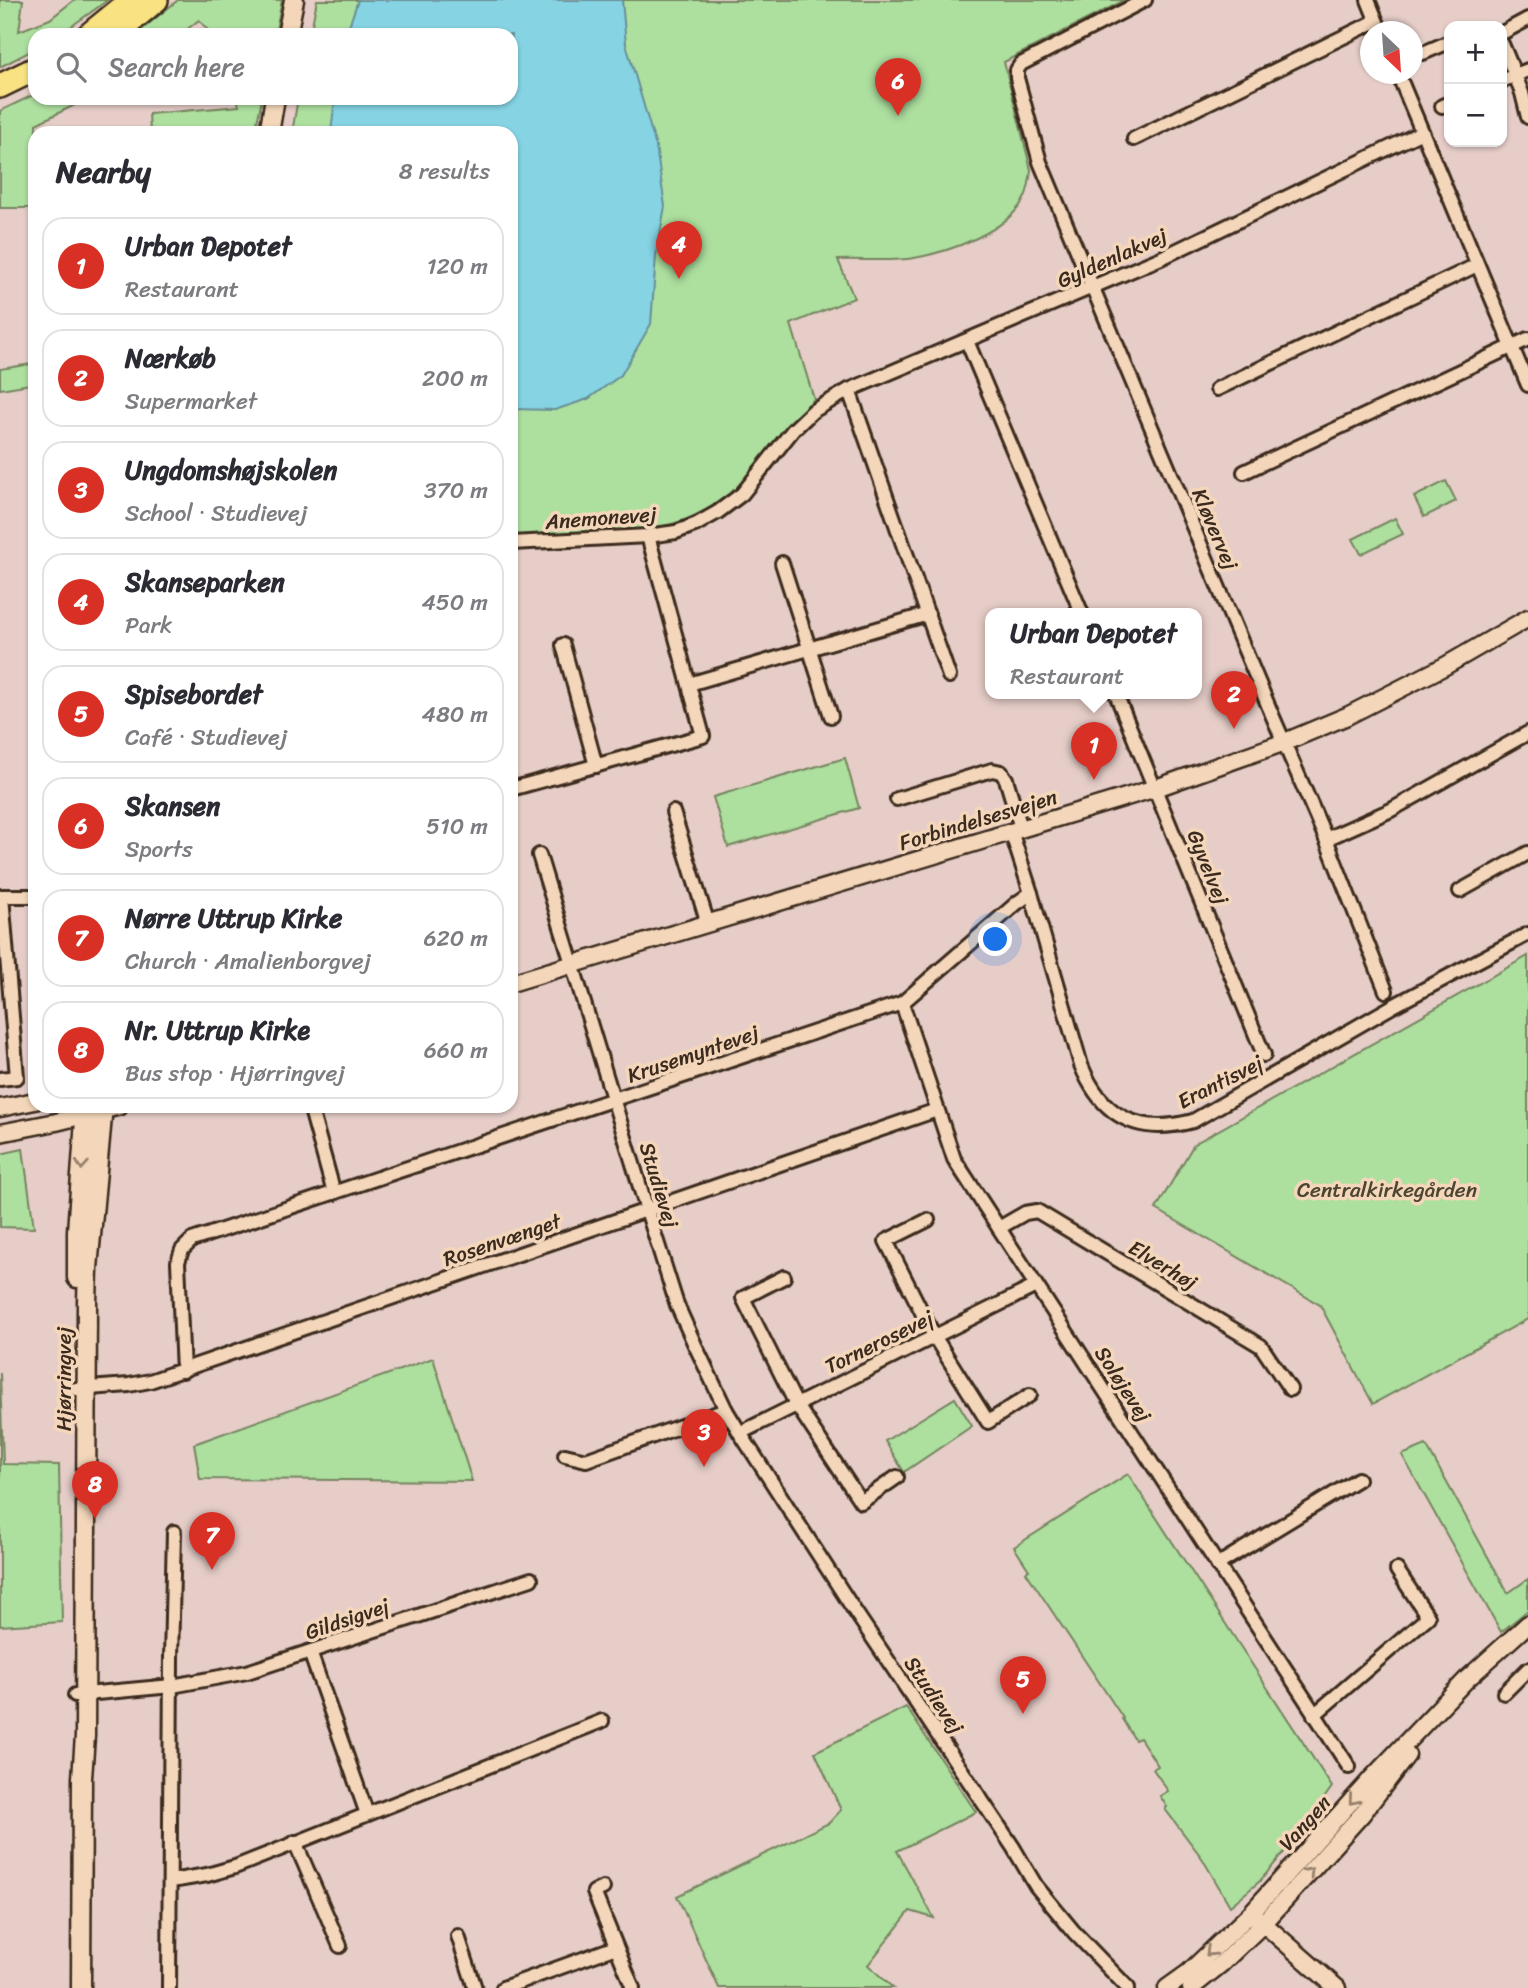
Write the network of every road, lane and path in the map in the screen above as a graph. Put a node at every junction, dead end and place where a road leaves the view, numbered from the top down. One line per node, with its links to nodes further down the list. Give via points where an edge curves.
1 (132, 0): 8 (highway)
2 (156, 0): 9 (highway)
3 (294, 0): 10 (main road)
4 (1145, 0): 30 (street, Kløvervej, via 1017,70 1040,163)
5 (1368, 0): 7 (street)
6 (1528, 19): 11 (street)
7 (1376, 21)
8 (98, 28)
9 (122, 28)
10 (288, 28)
11 (1507, 30)
12 (1360, 34): 28 (street)
13 (1444, 44): 14 (street)
14 (1423, 53)
15 (1507, 56): 18 (street)
16 (1528, 69): 18 (street)
17 (28, 72): 21 (highway)
18 (1515, 75): 19 (street); 25 (street)
19 (1507, 78)
20 (1402, 84): 27 (street)
21 (0, 86)
22 (28, 87): 23 (highway)
23 (0, 100)
24 (274, 105): 26 (main road)
25 (1528, 117)
26 (270, 126)
27 (1422, 132): 29 (street); 30 (street, Gyldenlakvej)
28 (1134, 139)
29 (1477, 265): 33 (street); 36 (street)
30 (1093, 288): 32 (street, Gyldenlakvej); 54 (street, Kløvervej)
31 (1528, 339): 33 (street)
32 (967, 341): 35 (street, Gyldenlakvej); 42 (street)
33 (1512, 346): 34 (street); 38 (street)
34 (1528, 385)
35 (849, 390): 37 (street, Gyldenlakvej); 43 (street)
36 (1217, 390)
37 (813, 411): 39 (street, Anemonevej, via 741,494 718,512 676,532)
38 (1244, 472)
39 (648, 536): 40 (street, Anemonevej); 50 (street)
40 (518, 543)
41 (782, 563): 47 (street)
42 (1079, 608)
43 (928, 614): 47 (street); 49 (street)
44 (1528, 618): 48 (street, Forbindelsesvejen)
45 (1528, 630): 48 (street, Forbindelsesvejen)
46 (563, 645): 55 (street)
47 (809, 649): 50 (street); 52 (street)
48 (1445, 666): 54 (street, Forbindelsesvejen)
49 (949, 676)
50 (689, 684): 55 (street, via 704,736)
51 (1118, 699): 57 (street, Gyvelvej)
52 (831, 716)
53 (1528, 733): 61 (street, via 1391,810)
54 (1285, 742): 57 (street, Forbindelsesvejen); 61 (street, Kløvervej)
55 (596, 766): 56 (street)
56 (518, 787)
57 (1156, 788): 60 (street, Forbindelsesvejen); 74 (street, Gyvelvej)
58 (897, 799): 60 (street, Erantisvej, via 992,769 1006,779)
59 (673, 812): 68 (street)
60 (1016, 830): 65 (street, Erantisvej); 68 (street, Forbindelsesvejen)
61 (1326, 839): 72 (street, Kløvervej)
62 (1528, 853): 64 (street)
63 (539, 855): 70 (street, Studievej)
64 (1460, 891)
65 (1031, 892): 69 (street, Erantisvej, via 1088,1082 1112,1111 1145,1125 1193,1121); 73 (street, Krusemyntevej)
66 (1, 896): 67 (street); 75 (street, via 17,1077)
67 (28, 896)
68 (708, 924): 70 (street, Forbindelsesvejen)
69 (1528, 933)
70 (572, 965): 71 (street, Forbindelsesvejen); 76 (street, Studievej)
71 (518, 981)
72 (1386, 992)
73 (902, 1003): 76 (street, Krusemyntevej); 79 (street, Soløjevej)
74 (1265, 1055)
75 (0, 1079)
76 (613, 1101): 86 (street, Krusemyntevej); 87 (street, Studievej)
77 (28, 1102): 78 (street)
78 (0, 1108)
79 (937, 1110): 87 (street, Rosenvænget); 89 (street, Soløjevej, via 954,1159)
80 (76, 1113): 84 (street)
81 (81, 1113): 85 (street)
82 (93, 1113): 94 (main road, Hjørringvej, via 77,1231)
83 (312, 1113): 86 (street)
84 (0, 1126)
85 (0, 1133)
86 (334, 1193): 93 (street, Krusemyntevej, via 192,1240 182,1250 178,1262)
87 (647, 1210): 93 (street, Rosenvænget); 98 (street, Studievej, via 677,1305)
88 (928, 1220): 92 (street, via 886,1241)
89 (999, 1227): 91 (street, Soløjevej); 95 (street, Elverhøj, via 1037,1212 1261,1346)
90 (784, 1277): 97 (street, via 743,1298)
91 (1036, 1286): 92 (street, Tornerosevej); 104 (street, Soløjevej)
92 (934, 1336): 96 (street, via 988,1422); 97 (street, Tornerosevej)
93 (183, 1371): 94 (street, Rosenvænget, via 129,1385)
94 (81, 1388): 112 (main road, Hjørringvej)
95 (1290, 1389)
96 (1030, 1395)
97 (796, 1404): 99 (street, Tornerosevej); 101 (street, via 860,1502)
98 (726, 1410): 99 (street, Studievej); 100 (street, via 586,1460)
99 (740, 1433): 130 (street, Studievej, via 1036,1886)
100 (565, 1455)
101 (897, 1478)
102 (1358, 1479): 104 (street)
103 (174, 1532): 110 (street)
104 (1217, 1565): 113 (street, Soløjevej)
105 (1397, 1570): 113 (street, via 1429,1617)
106 (531, 1579): 108 (street, Gildsigvej)
107 (1526, 1629): 120 (street, Vangen, via 1467,1679 1373,1777)
108 (310, 1652): 110 (street, Gildsigvej, via 247,1672); 116 (street)
109 (1528, 1669): 111 (street)
110 (172, 1686): 112 (street, Gildsigvej); 118 (street)
111 (1504, 1693)
112 (80, 1694): 125 (main road, Hjørringvej, via 85,1736)
113 (1314, 1715): 115 (street, Soløjevej)
114 (602, 1721): 116 (street)
115 (1349, 1767)
116 (367, 1814): 117 (street)
117 (295, 1842): 118 (street, via 207,1875); 122 (street)
118 (171, 1881): 126 (street)
119 (603, 1888): 123 (street, via 594,1892)
120 (1257, 1918): 124 (street); 131 (street, Vangen, one-way to 131); 132 (street, Vangen, via 1222,1963)
121 (458, 1936): 127 (street)
122 (340, 1946)
123 (616, 1947): 128 (street); 129 (street)
124 (1334, 1987)
125 (80, 1988)
126 (169, 1988)
127 (475, 1988)
128 (503, 1988)
129 (633, 1988)
130 (1128, 1988)
131 (1167, 1988)
132 (1191, 1988)

